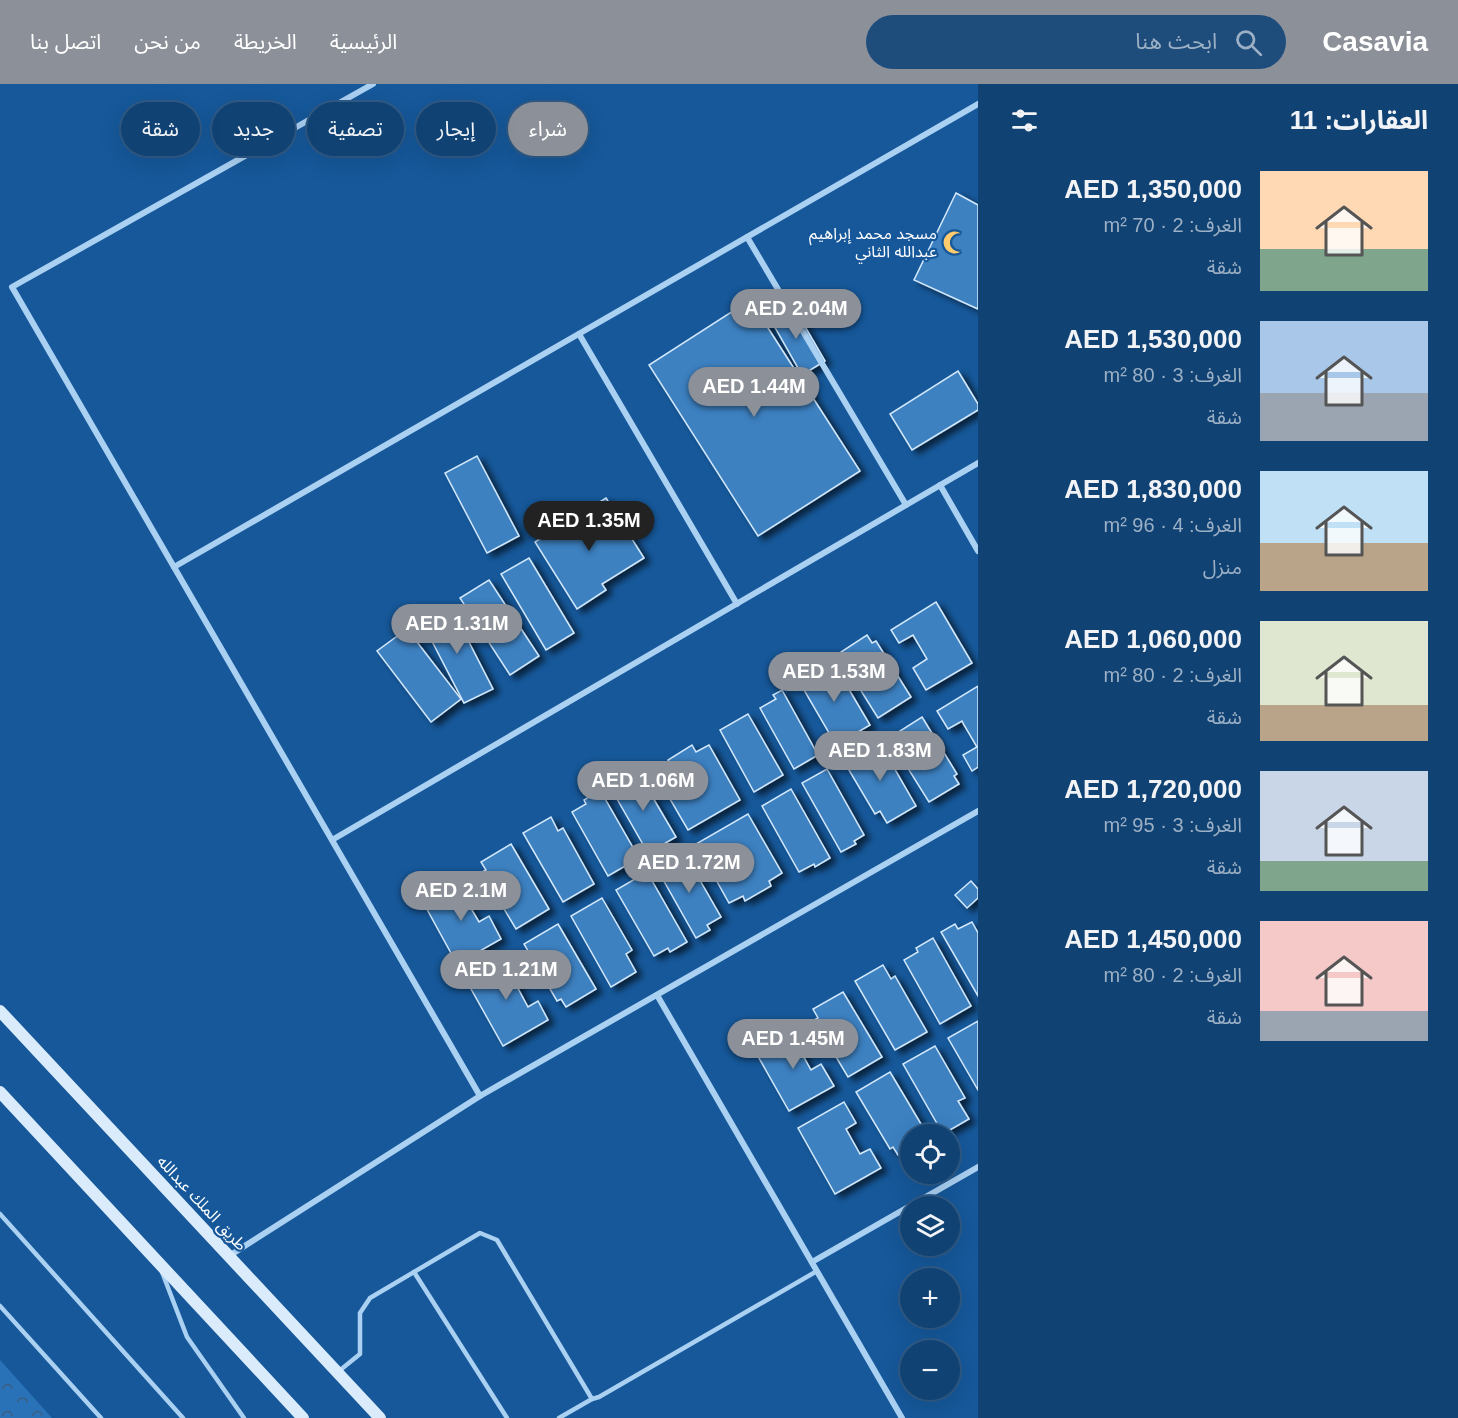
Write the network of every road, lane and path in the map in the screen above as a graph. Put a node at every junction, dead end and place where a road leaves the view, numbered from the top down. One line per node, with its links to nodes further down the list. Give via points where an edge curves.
1 (373, 84): 9 (street, via 12,287)
2 (978, 104): 3 (street)
3 (747, 237): 4 (street); 7 (street)
4 (579, 334): 9 (street); 10 (street)
5 (978, 463): 6 (street)
6 (940, 485): 7 (street); 8 (street)
7 (906, 505): 10 (street)
8 (978, 551)
9 (174, 567): 12 (street)
10 (736, 604): 12 (street)
11 (978, 811): 13 (street)
12 (332, 840): 16 (street)
13 (657, 995): 16 (street); 21 (street)
14 (0, 1011): 19 (street, طريق الملك عبدالله)
15 (0, 1092): 20 (street)
16 (480, 1096): 19 (street)
17 (978, 1167): 21 (street)
18 (0, 1214): 28 (lane)
19 (229, 1256): 25 (street, طريق الملك عبدالله)
20 (157, 1261): 29 (lane, via 187,1337); 30 (street)
21 (812, 1262): 22 (street)
22 (817, 1271): 26 (lane); 34 (street)
23 (414, 1272): 25 (lane, via 370,1298 360,1313 360,1354); 26 (lane, via 480,1233 497,1240); 32 (lane)
24 (0, 1306): 27 (lane)
25 (337, 1372): 31 (street, طريق الملك عبدالله)
26 (592, 1399): 33 (lane)
27 (101, 1418)
28 (183, 1418)
29 (244, 1418)
30 (303, 1418)
31 (380, 1418)
32 (507, 1418)
33 (559, 1418)
34 (902, 1418)

